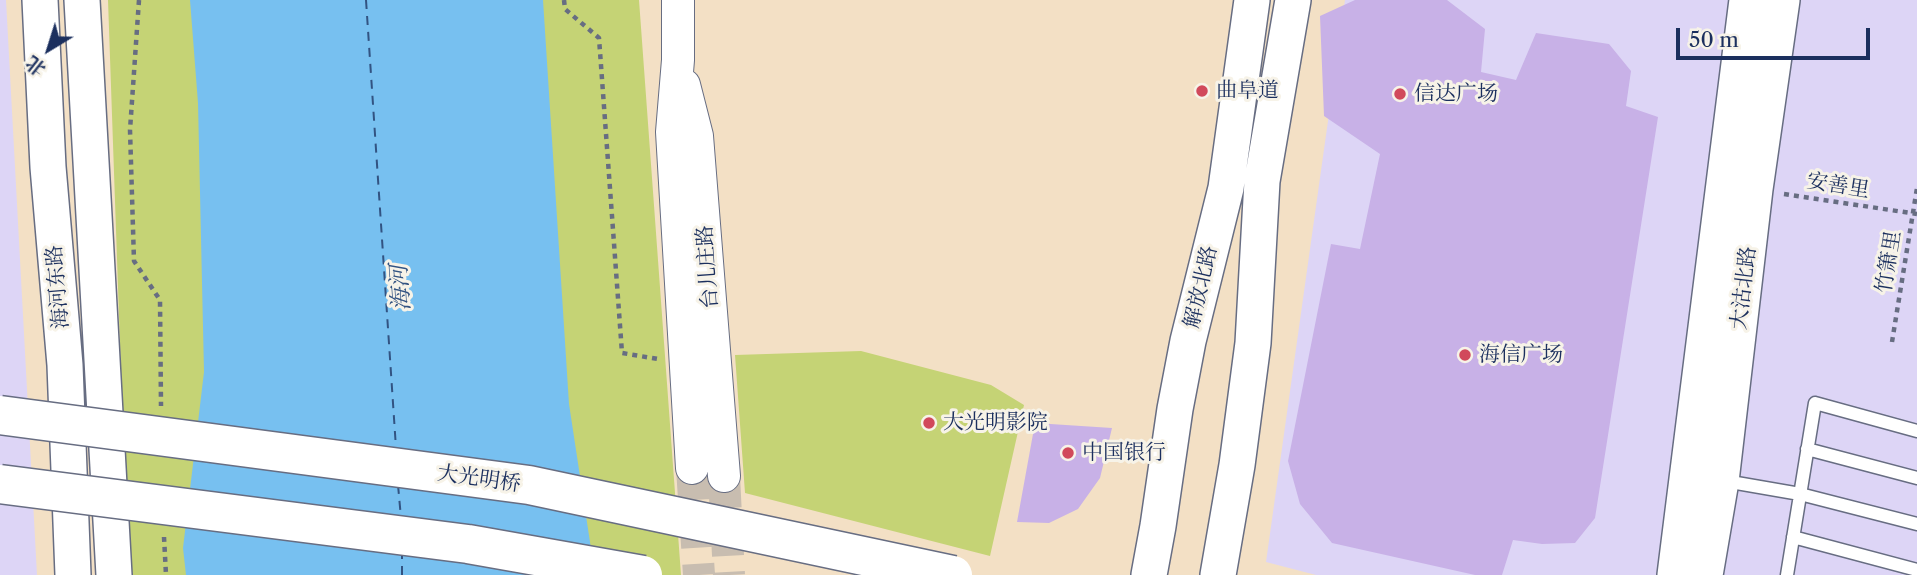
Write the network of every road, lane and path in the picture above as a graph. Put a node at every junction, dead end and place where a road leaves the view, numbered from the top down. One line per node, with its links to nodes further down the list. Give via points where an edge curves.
1 (40, 0): 29 (main road, 海河东路, via 65,365)
2 (82, 0): 30 (main road, 海河东路)
3 (139, 0): 14 (path, via 130,130 134,261)
4 (564, 0): 16 (path, via 565,9 599,38 622,353 658,358)
5 (678, 0): 10 (street, 台儿庄路)
6 (1252, 0): 33 (main road, 解放北路, via 1226,188 1188,341)
7 (1293, 0): 34 (main road, via 1262,181 1253,343)
8 (1747, 0): 35 (main road, 大沽北路)
9 (1782, 0): 12 (main road, 大沽北路)
10 (678, 60): 20 (street, 台儿庄路, via 672,132); 21 (street, 台儿庄路, via 697,136)
11 (1917, 188): 13 (path, 竹箫里)
12 (1755, 190): 13 (path, 安善里); 23 (main road, 大沽北路)
13 (1915, 214): 15 (path, 竹箫里)
14 (160, 300)
15 (1892, 342)
16 (659, 369)
17 (0, 415): 32 (main road, 大光明桥, bridge, via 529,485)
18 (1917, 430): 19 (lane, via 1815,403)
19 (1807, 449): 22 (lane); 25 (lane)
20 (692, 468)
21 (724, 476)
22 (1917, 478)
23 (1721, 481): 25 (lane); 36 (main road, 大沽北路)
24 (0, 484): 31 (main road, bridge, via 468,544)
25 (1800, 494): 26 (lane); 27 (lane)
26 (1917, 524)
27 (1793, 537): 28 (lane); 37 (lane)
28 (1917, 570)
29 (73, 575)
30 (114, 575)
31 (643, 575)
32 (953, 575)
33 (1149, 575)
34 (1218, 575)
35 (1675, 575)
36 (1705, 575)
37 (1787, 575)

